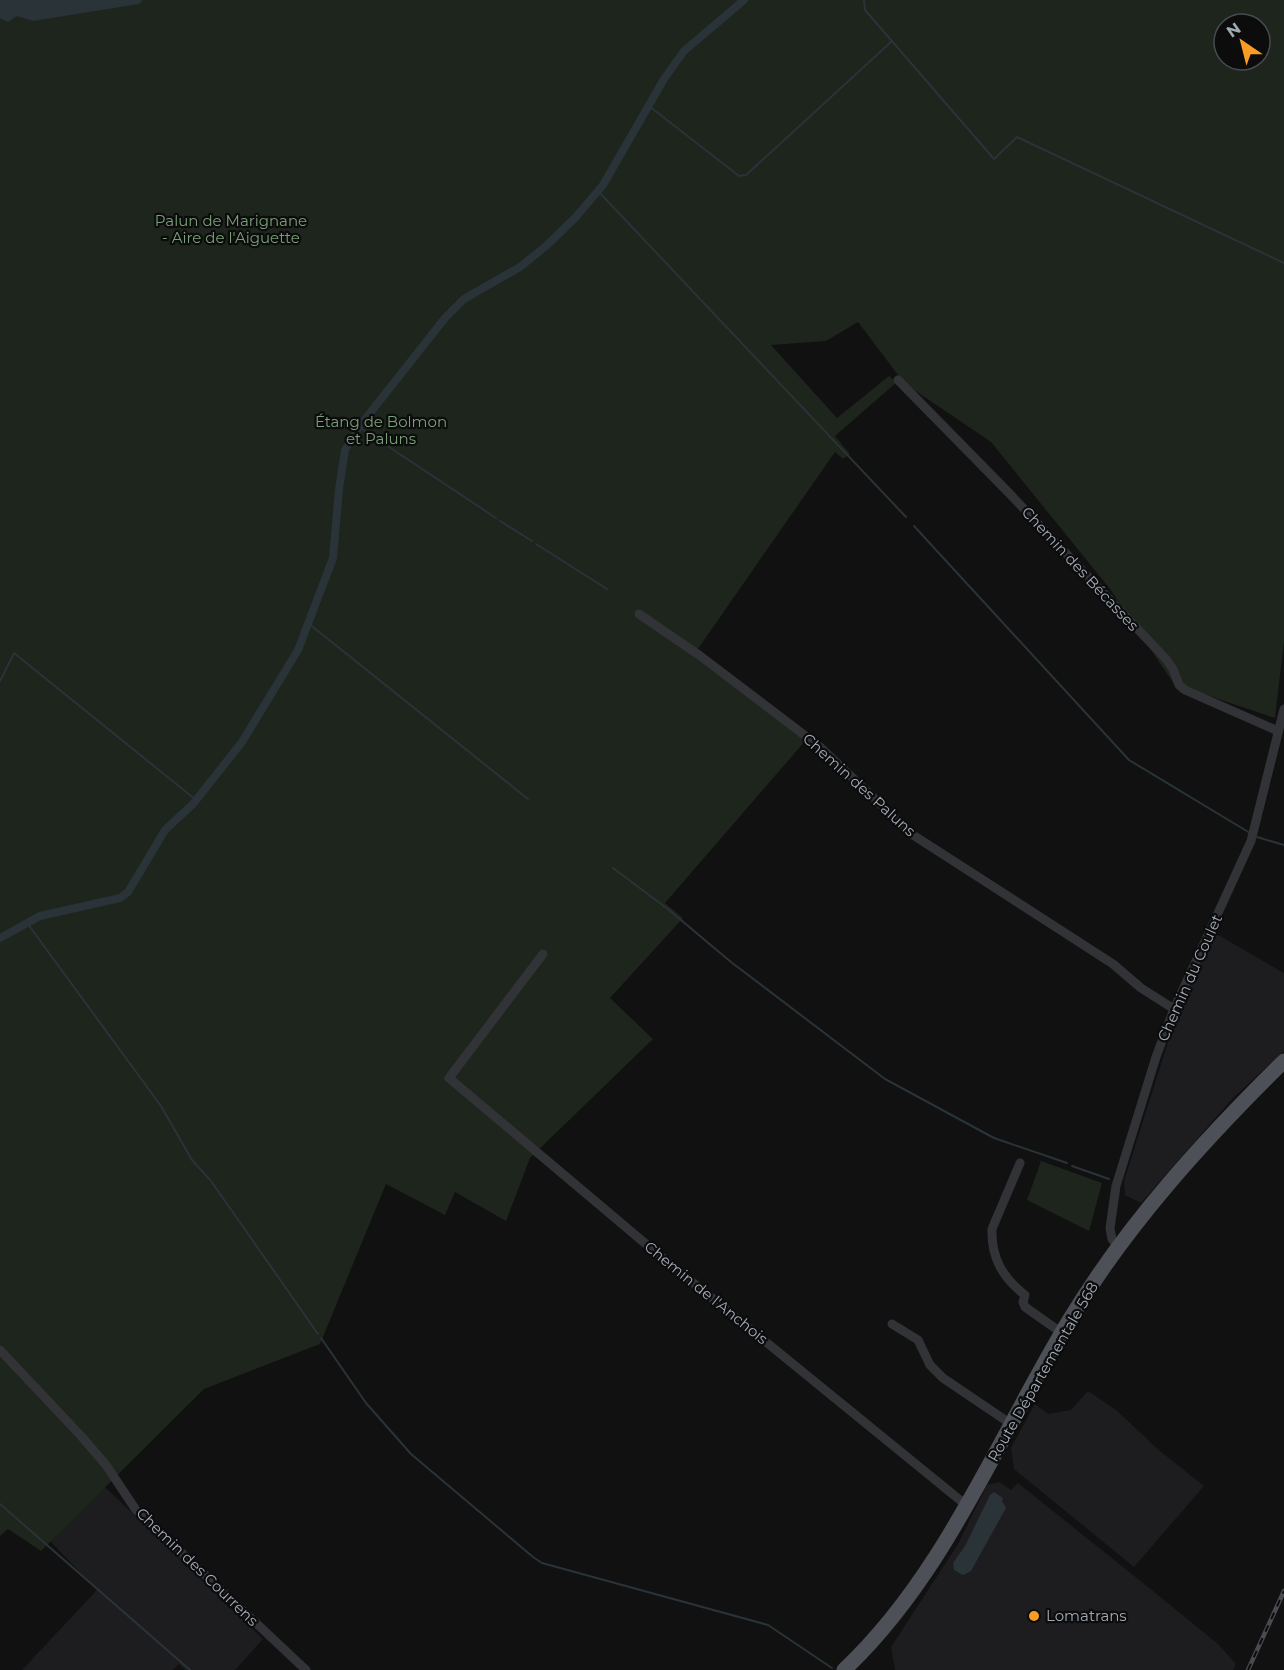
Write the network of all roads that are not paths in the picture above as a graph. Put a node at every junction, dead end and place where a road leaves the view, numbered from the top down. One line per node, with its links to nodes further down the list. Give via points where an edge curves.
1 (898, 380): 4 (street, Chemin des Bécasses, via 1166,659 1182,688)
2 (639, 614): 6 (street, Chemin des Paluns, via 820,747 913,835 1113,964)
3 (1284, 709): 4 (street, Chemin du Coulet)
4 (1278, 731): 6 (street, Chemin du Coulet, via 1251,841)
5 (543, 954): 14 (street, Chemin de l'Anchois, via 449,1078)
6 (1174, 1010): 9 (street, Chemin du Coulet, via 1116,1186 1110,1228)
7 (1284, 1061): 9 (main road, Route Départementale 568, via 1201,1146)
8 (1020, 1163): 11 (street, via 994,1222 994,1252 1006,1279 1025,1295 1025,1307)
9 (1118, 1247): 11 (main road, Route Départementale 568)
10 (891, 1324): 13 (street, via 918,1340 930,1365 943,1378)
11 (1062, 1332): 13 (main road, Route Départementale 568)
12 (0, 1350): 15 (street, Chemin des Courrens, via 106,1465 136,1510)
13 (1011, 1424): 14 (main road, Route Départementale 568)
14 (966, 1505): 16 (main road, Route Départementale 568, via 910,1597)
15 (306, 1670)
16 (844, 1670)

